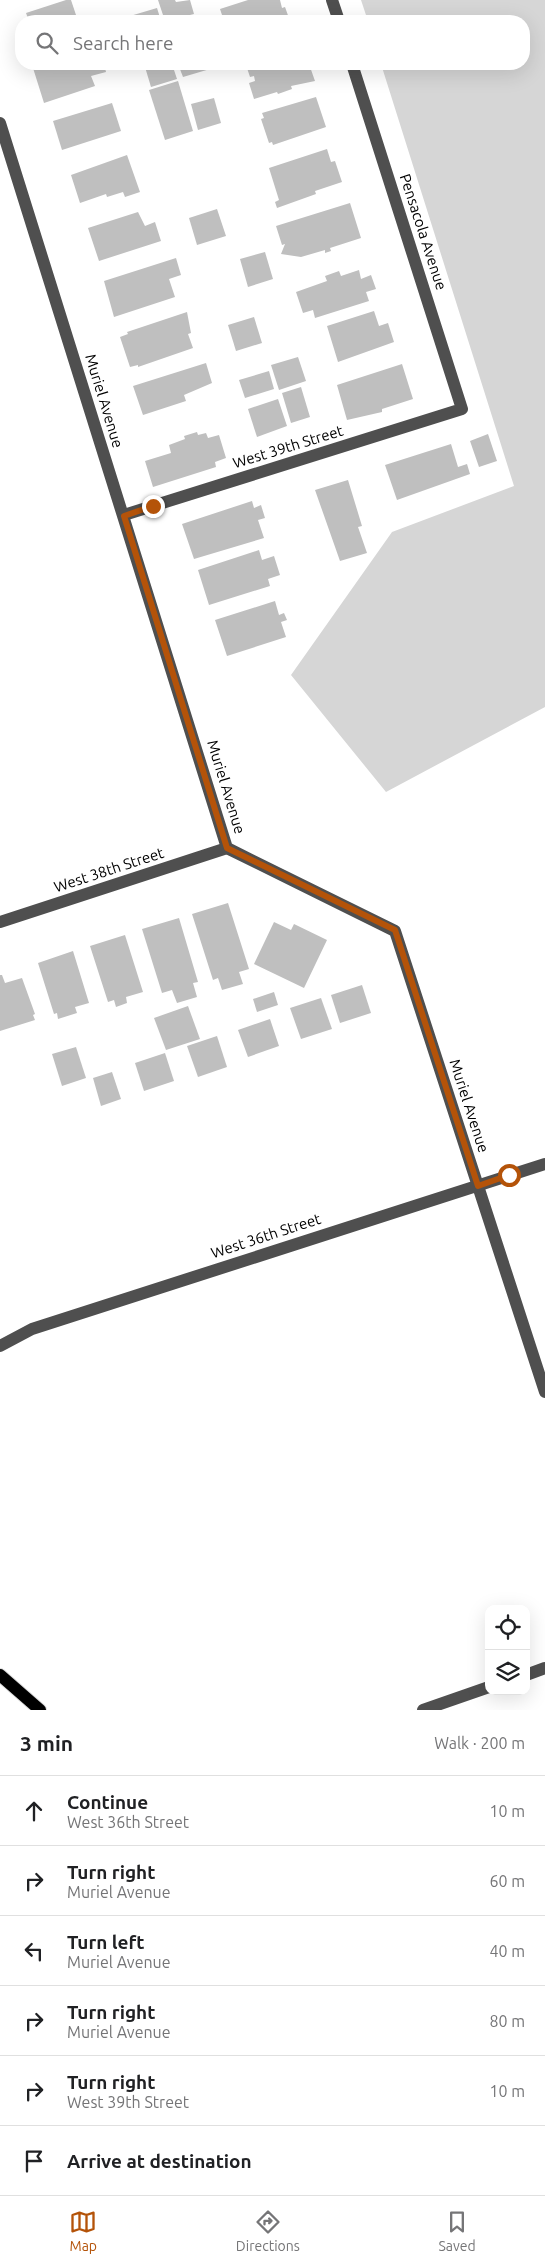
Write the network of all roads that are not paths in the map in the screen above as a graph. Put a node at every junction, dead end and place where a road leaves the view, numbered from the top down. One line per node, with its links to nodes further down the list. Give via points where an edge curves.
1 (332, 0): 2 (street)
2 (337, 15)
3 (354, 70): 5 (street, Pensacola Avenue)
4 (0, 123): 6 (street, Muriel Avenue)
5 (462, 410): 6 (street, West 39th Street)
6 (124, 516): 7 (street, Muriel Avenue)
7 (227, 848): 8 (street, West 38th Street); 10 (street, Muriel Avenue, via 395,930)
8 (0, 922)
9 (545, 1164): 10 (street, West 36th Street)
10 (478, 1186): 11 (street, West 36th Street, via 32,1329); 12 (street, Muriel Avenue)
11 (0, 1346)
12 (545, 1392)
13 (545, 1668): 14 (street)
14 (530, 1674)
15 (0, 1675): 17 (main road)
16 (485, 1688): 18 (street)
17 (40, 1710)
18 (423, 1710)

